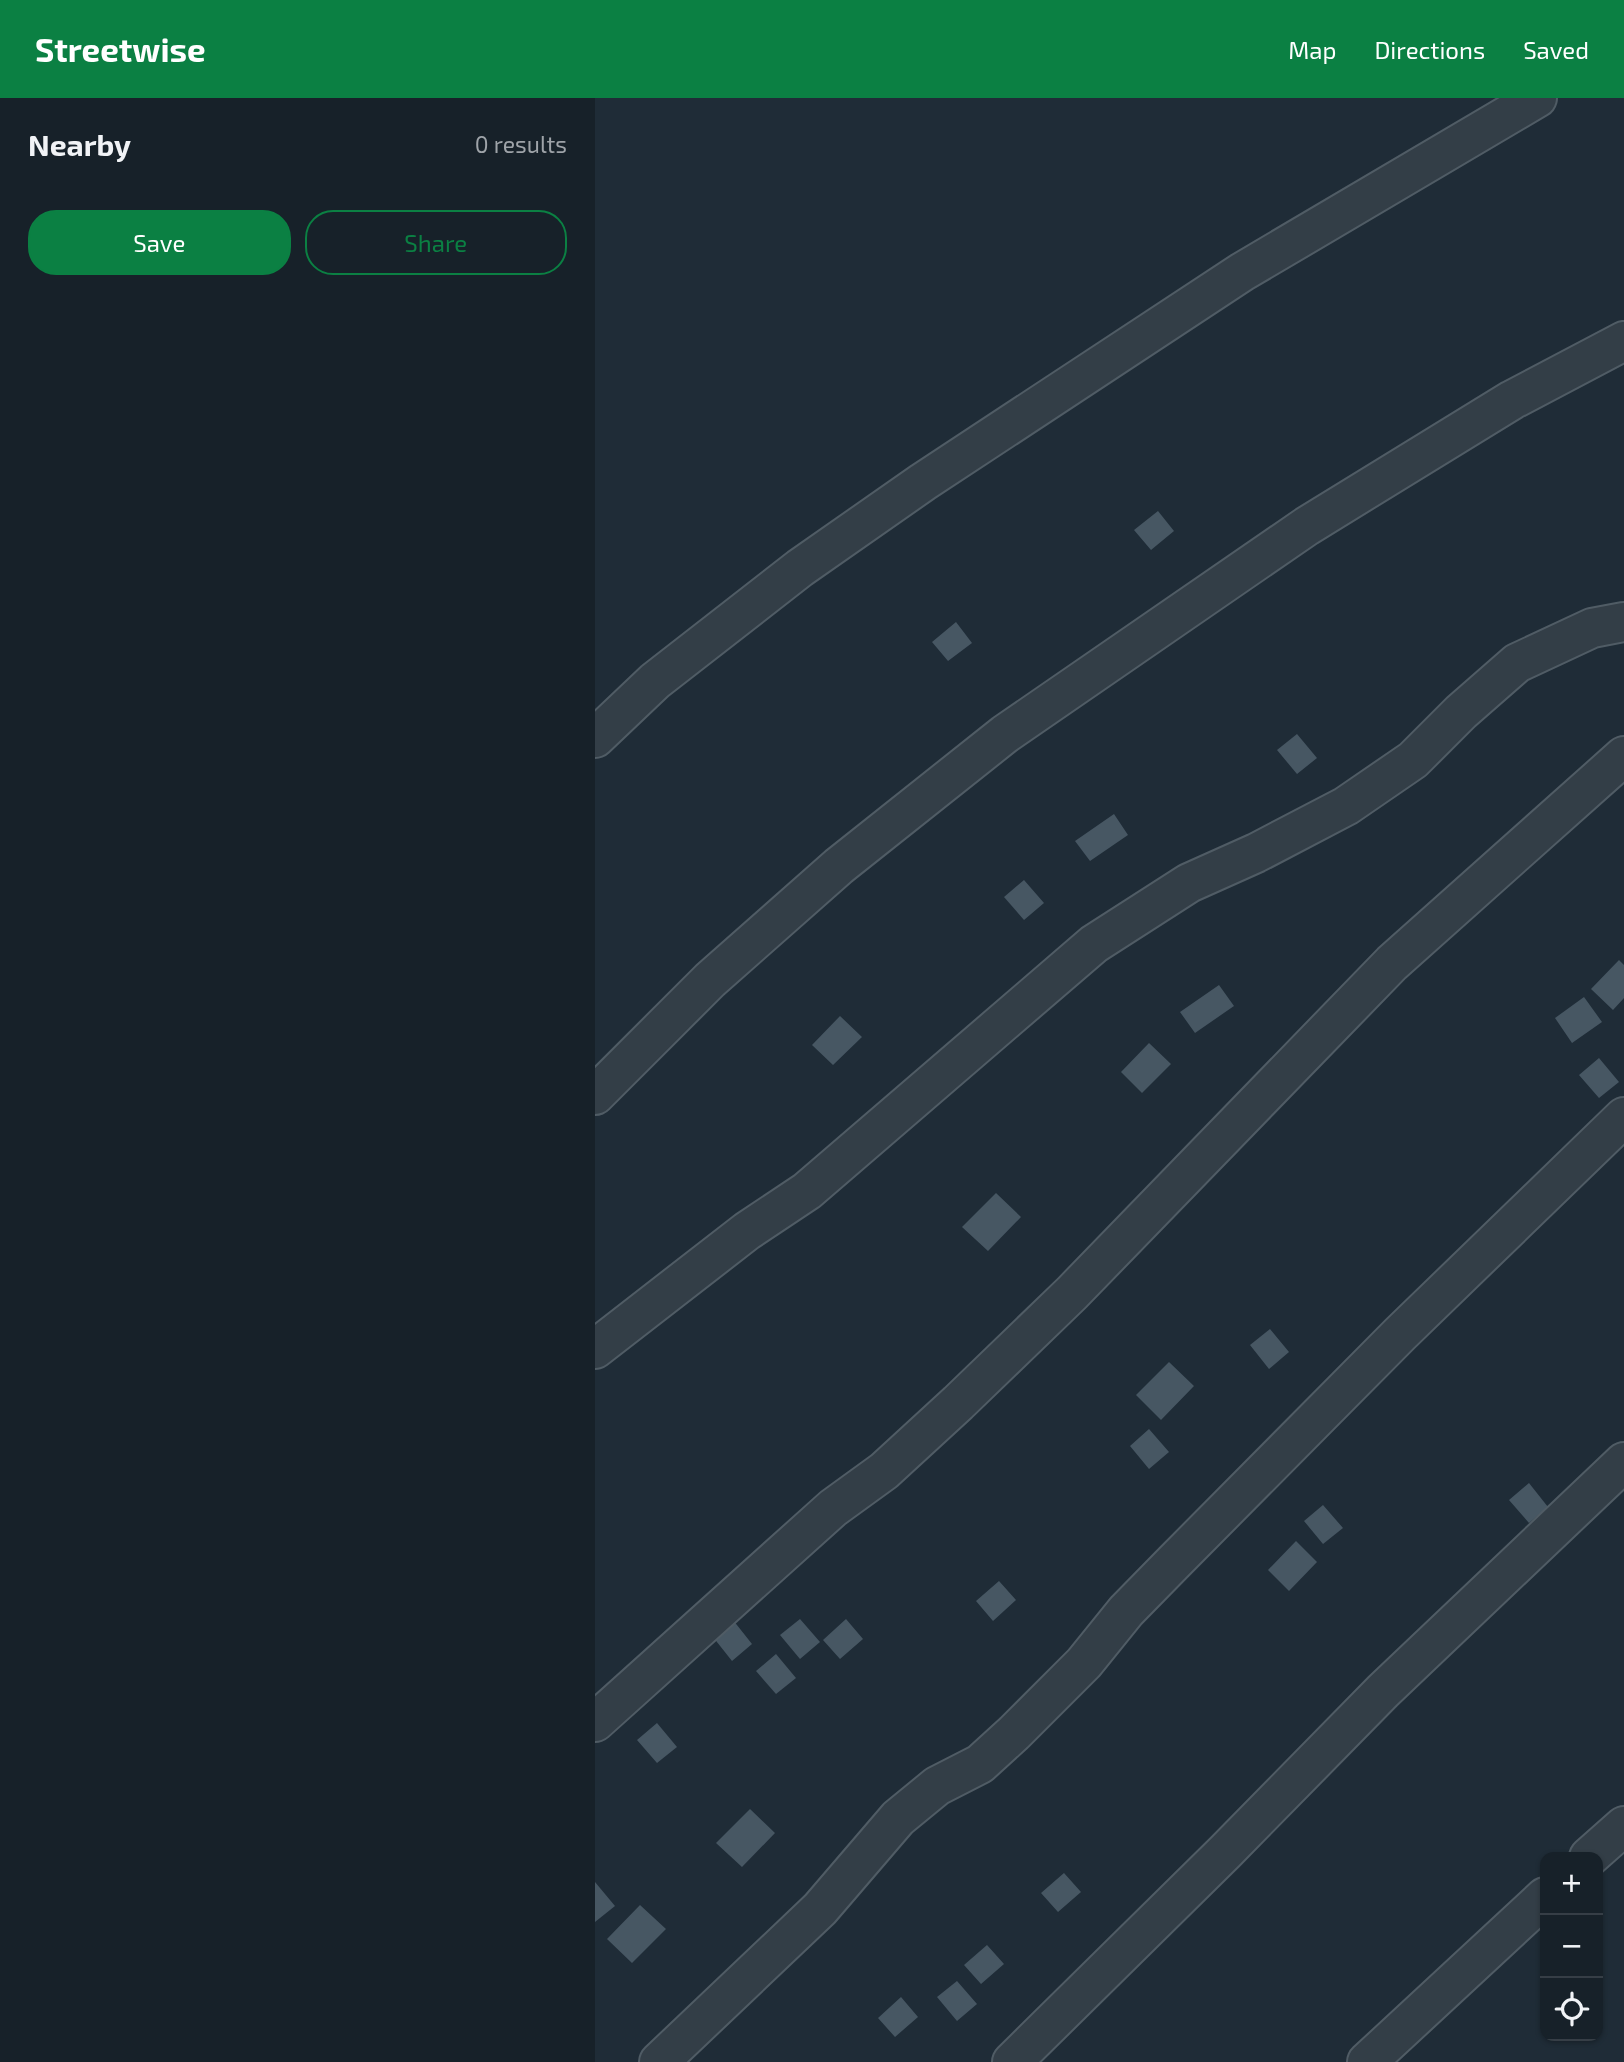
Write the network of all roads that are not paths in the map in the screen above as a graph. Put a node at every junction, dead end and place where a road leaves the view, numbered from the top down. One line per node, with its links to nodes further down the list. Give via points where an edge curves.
1 (1537, 98): 4 (street, via 1242,272 923,482 800,568 655,681)
2 (1624, 341): 6 (street, via 1512,400 1318,518 1005,734 839,866 730,962)
3 (1624, 622): 8 (street, via 1593,628 1517,663 1413,760 1346,806 1189,883 1094,944 807,1191 747,1231)
4 (595, 738)
5 (1624, 756): 10 (street, via 1392,963 1072,1293 958,1403 884,1471 833,1508)
6 (595, 1095)
7 (1624, 1117): 14 (street, via 1399,1334 1126,1611 1084,1663 1014,1733 980,1764 937,1786 898,1818 820,1909)
8 (595, 1349)
9 (1624, 1462): 15 (street, via 1383,1690)
10 (595, 1722)
11 (1624, 1826): 12 (street)
12 (1595, 1852)
13 (1540, 1902): 16 (street)
14 (659, 2062)
15 (1011, 2062)
16 (1367, 2062)

